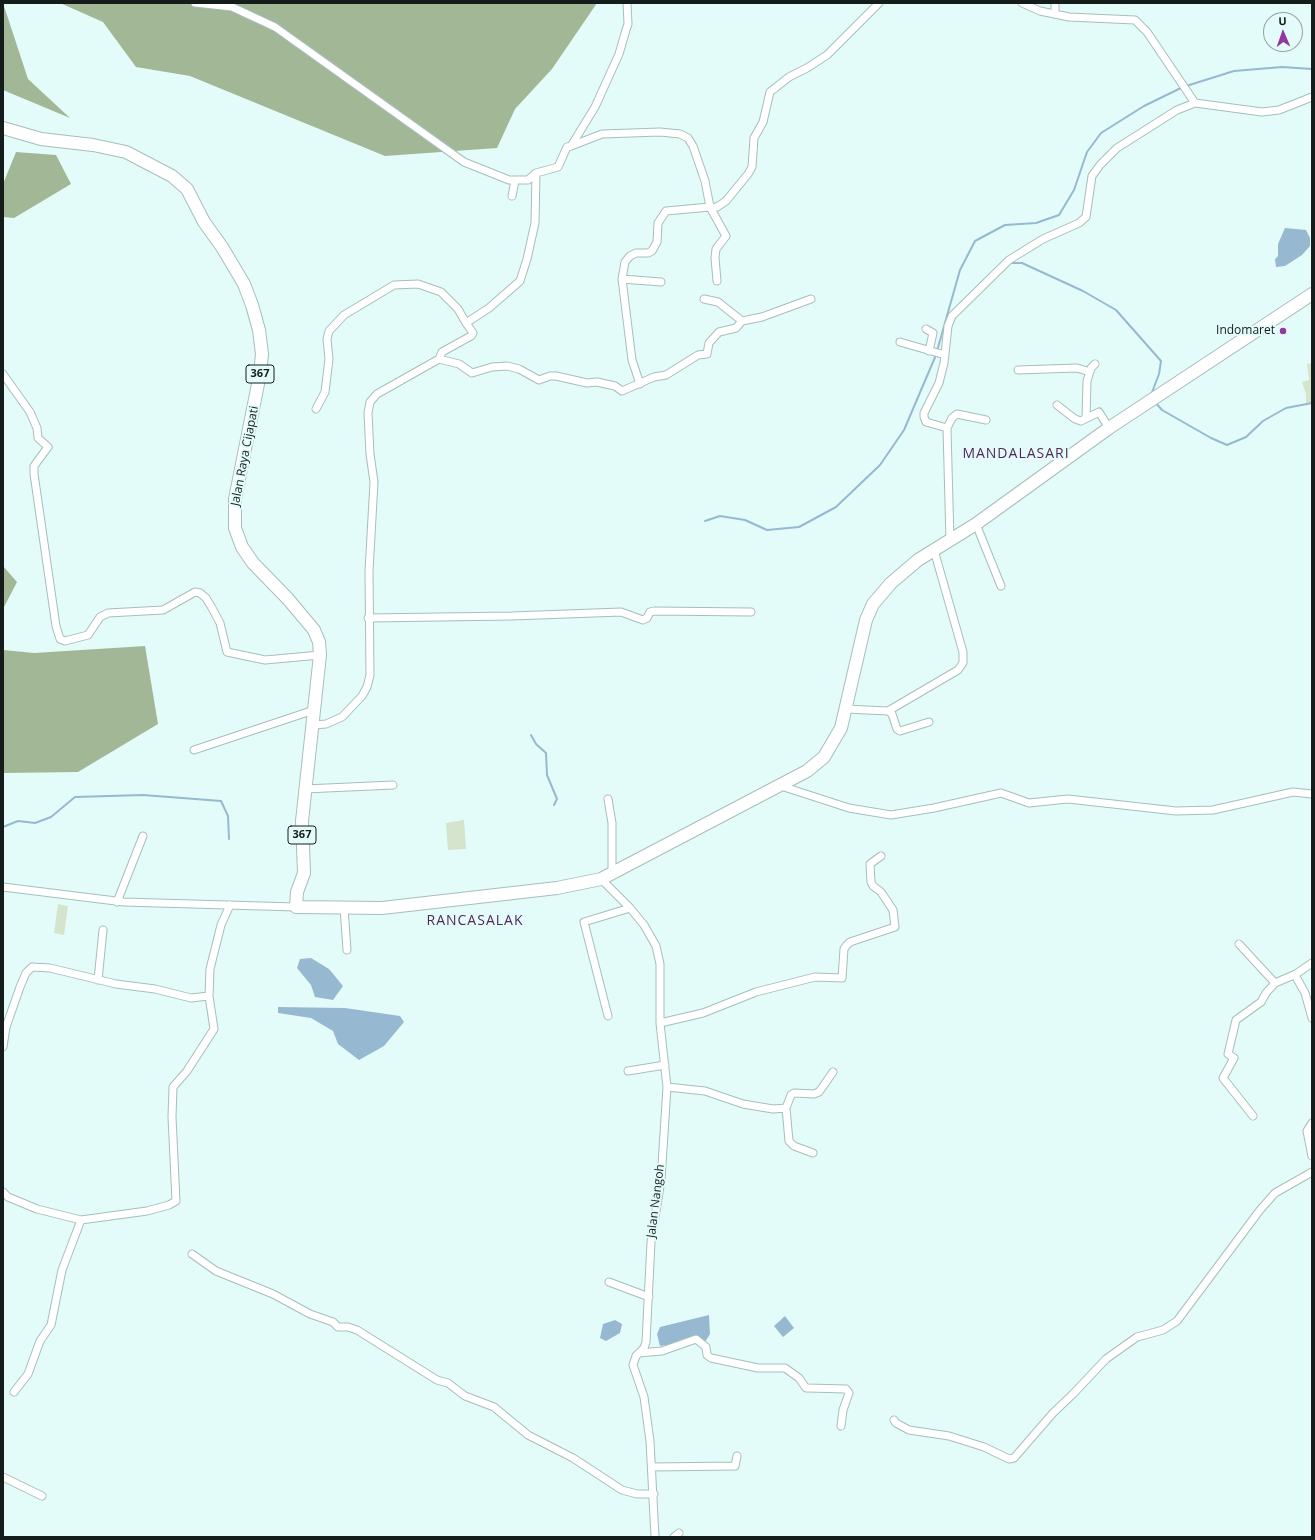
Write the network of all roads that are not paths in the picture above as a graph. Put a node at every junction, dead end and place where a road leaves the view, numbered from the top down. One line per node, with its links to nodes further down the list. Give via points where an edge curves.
1 (195, 3): 12 (street, via 232,7 275,28 464,162)
2 (627, 3): 10 (street, via 628,24 619,54 595,107)
3 (879, 3): 14 (street, via 827,55 789,77 770,92 763,122 754,138 752,167 726,201)
4 (1022, 3): 6 (street)
5 (1055, 3): 6 (street)
6 (1055, 14): 8 (street, via 1135,20 1147,32)
7 (1312, 97): 8 (street, via 1279,110 1262,112)
8 (1195, 103): 26 (street, via 1177,110 1142,131 1117,148 1100,165 1092,176 1086,217 1008,260 956,310 948,326)
9 (3, 128): 45 (main road, Jalan Raya Cijapati / 367, via 41,139 126,152 172,176 187,190 204,222 244,284 259,330 262,354 258,388 235,499 236,528 242,547 253,563 314,630 319,642)
10 (571, 146): 11 (street, via 567,147 558,167); 14 (street, via 602,134 660,132 684,136 693,146 705,181)
11 (536, 173): 12 (street, via 528,180); 22 (street, via 535,223 521,278 489,308)
12 (515, 181): 13 (street)
13 (512, 196)
14 (710, 208): 15 (street, via 666,211 658,223 658,242 648,253 636,253 626,260); 16 (street, via 726,236 716,249)
15 (622, 279): 17 (street); 32 (street, via 632,360)
16 (717, 281)
17 (661, 282)
18 (1312, 294): 38 (main road)
19 (704, 299): 21 (street, via 718,302)
20 (811, 299): 21 (street)
21 (742, 322): 32 (street, via 736,328 719,332 709,343 707,354 698,355 666,375 654,377)
22 (466, 323): 27 (street, via 472,334 442,352); 34 (street, via 458,309 441,292 418,284 394,285 344,316 329,331 325,392)
23 (926, 329): 25 (street, via 933,333)
24 (900, 342): 25 (street)
25 (930, 351): 26 (street)
26 (943, 355): 37 (street, via 939,383 923,415 926,422)
27 (439, 359): 32 (street, via 459,364 472,373 507,366 519,369 539,380 556,376 586,383 597,382 622,390); 44 (street, via 377,394 369,408 370,454 374,482)
28 (1095, 364): 30 (street)
29 (1018, 370): 30 (street, via 1077,368)
30 (1090, 372): 35 (street, via 1086,388)
31 (3, 374): 45 (street, via 30,412 38,438 48,447 34,466 34,474 60,639 65,641 88,635 100,617 108,613 156,611 171,606 194,592 206,598 212,608 220,623 227,652 265,660)
32 (640, 384)
33 (1057, 405): 35 (street, via 1075,419 1081,421)
34 (316, 409)
35 (1086, 418): 38 (street, via 1099,412)
36 (986, 420): 37 (street, via 957,414)
37 (947, 428): 40 (street)
38 (1109, 428): 39 (main road)
39 (976, 524): 40 (main road); 42 (street)
40 (950, 541): 41 (main road)
41 (934, 550): 46 (main road, via 905,569 873,604 866,620); 48 (street, via 963,652 963,663 958,670)
42 (1001, 586)
43 (752, 612): 44 (street, via 666,610 650,612 643,620 621,612)
44 (368, 618): 50 (street, via 370,675 367,687 342,718 326,724)
45 (320, 655): 47 (main road, Jalan Raya Cijapati / 367)
46 (846, 709): 48 (street); 53 (main road, via 841,728 824,758)
47 (314, 710): 50 (main road, Jalan Raya Cijapati / 367); 51 (street)
48 (888, 711): 49 (street, via 892,714 898,731)
49 (929, 722)
50 (313, 725): 54 (main road, Jalan Raya Cijapati / 367, via 307,763)
51 (194, 750)
52 (393, 785): 54 (street)
53 (780, 786): 55 (street, via 849,808 891,815 1001,794 1029,803 1068,799 1176,811 1212,810 1293,792); 59 (main road)
54 (311, 789): 63 (main road, Jalan Raya Cijapati / 367, via 302,821 304,869 296,897)
55 (1312, 794)
56 (608, 799): 59 (street, via 612,823)
57 (143, 836): 61 (street)
58 (881, 856): 76 (street, via 870,864 871,882 893,910 895,925 893,929 850,942 846,946 842,978 815,978 762,990 703,1013)
59 (606, 876): 64 (main road, via 557,888 382,908); 65 (street, Jalan Nangoh)
60 (3, 887): 61 (street)
61 (118, 902): 62 (street)
62 (230, 905): 63 (street); 73 (street, via 221,925 210,969)
63 (296, 907): 64 (main road)
64 (344, 908): 68 (street)
65 (630, 908): 74 (street, via 584,922); 76 (street, Jalan Nangoh, via 644,925 658,952)
66 (103, 930): 71 (street)
67 (1239, 944): 72 (street)
68 (347, 950)
69 (1312, 963): 70 (street)
70 (1295, 975): 72 (street); 75 (street, via 1305,992)
71 (98, 980): 73 (street, via 191,998); 77 (street, via 39,966 29,969 6,1027)
72 (1275, 983): 83 (street, via 1261,1002 1236,1020 1228,1054 1234,1058 1223,1078)
73 (209, 996): 89 (street, via 214,1029 173,1087 176,1201 147,1211)
74 (608, 1016)
75 (1312, 1018)
76 (660, 1023): 78 (street, Jalan Nangoh)
77 (3, 1046)
78 (665, 1065): 79 (street); 81 (street, Jalan Nangoh)
79 (628, 1071)
80 (833, 1072): 82 (street, via 819,1092 794,1092)
81 (667, 1087): 82 (street, via 705,1091 766,1109); 92 (street, Jalan Nangoh, via 660,1196 652,1242)
82 (786, 1108): 85 (street, via 789,1141 794,1146)
83 (1253, 1116)
84 (1312, 1123): 86 (street, via 1307,1131)
85 (814, 1153)
86 (1312, 1156)
87 (1312, 1172): 95 (street, via 1275,1193 1177,1321 1163,1330 1137,1337 1106,1359 1053,1412 1014,1458 1009,1459 984,1447 949,1436 909,1430 896,1424)
88 (3, 1192): 89 (street, via 8,1197 37,1209)
89 (82, 1220): 94 (street, via 62,1270 51,1326 40,1341 28,1374)
90 (192, 1254): 100 (street, via 216,1271 273,1294 338,1327 357,1330 437,1380 448,1382 465,1396 494,1407 528,1435 573,1458 622,1490 637,1494)
91 (609, 1282): 92 (street)
92 (649, 1298): 93 (street, Jalan Nangoh, via 646,1342)
93 (639, 1353): 96 (street, via 662,1351 696,1339 706,1347 711,1358 758,1368 785,1368 799,1378 806,1388 846,1389 849,1393); 98 (street, Jalan Nangoh, via 633,1365 644,1397)
94 (14, 1392)
95 (894, 1420)
96 (841, 1426)
97 (737, 1456): 98 (street, via 735,1466)
98 (652, 1467): 100 (street, Jalan Nangoh)
99 (3, 1477): 101 (street)
100 (654, 1494): 102 (street, Jalan Nangoh)
101 (42, 1496)
102 (655, 1537)

